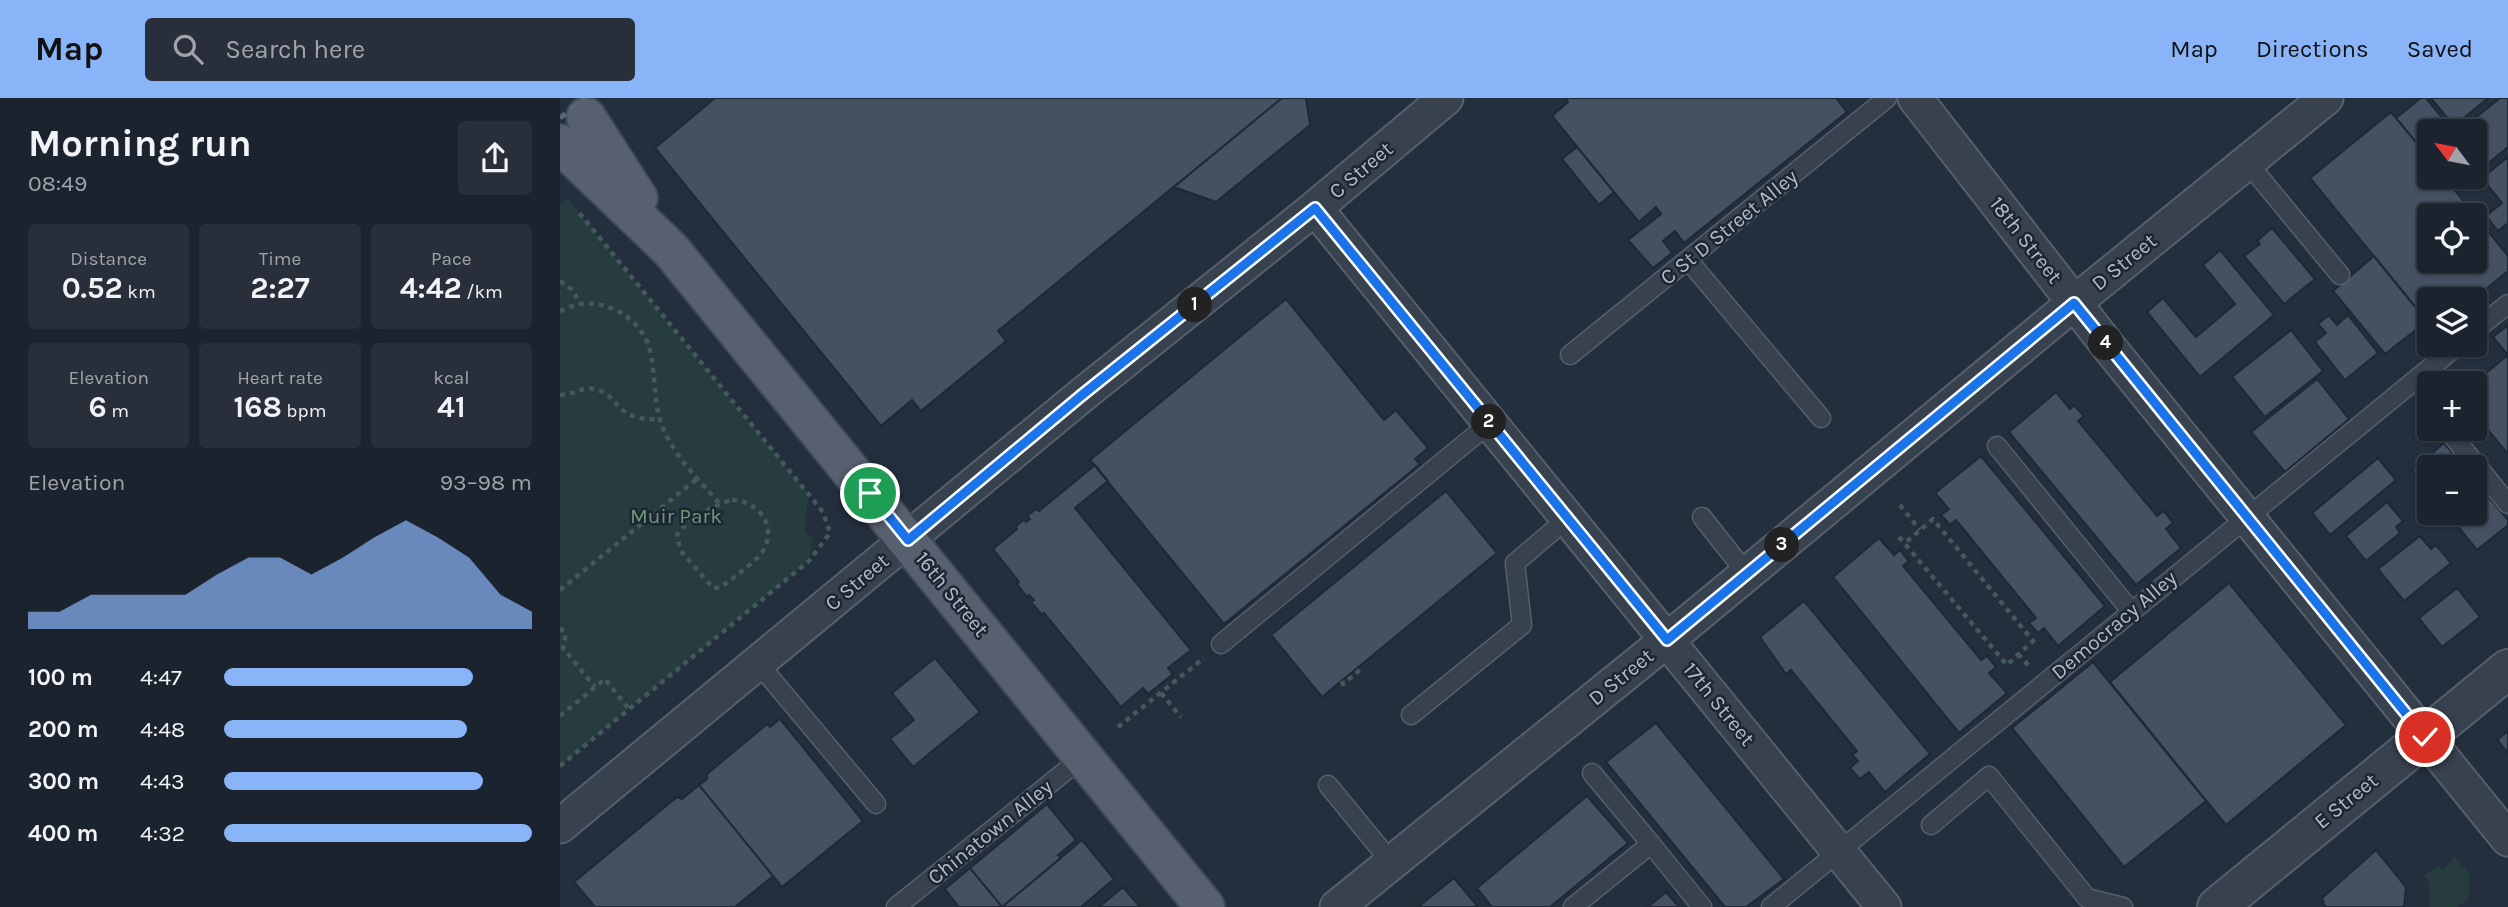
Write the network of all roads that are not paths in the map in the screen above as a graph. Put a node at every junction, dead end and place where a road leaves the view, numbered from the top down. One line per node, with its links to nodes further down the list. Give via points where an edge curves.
1 (1446, 98): 8 (street, C Street)
2 (1887, 98): 10 (lane, C St D Street Alley)
3 (1915, 98): 12 (street, 18th Street)
4 (2326, 98): 7 (street, D Street)
5 (586, 117): 9 (main road, 16th Street)
6 (560, 144): 9 (main road, 16th Street)
7 (2247, 162): 11 (lane); 12 (street, D Street)
8 (1315, 208): 18 (street, 17th Street); 25 (street, C Street)
9 (671, 250): 25 (main road, 16th Street)
10 (1688, 260): 15 (lane, C St D Street Alley); 17 (lane)
11 (2340, 275)
12 (2074, 303): 23 (street, 18th Street); 26 (street, D Street)
13 (2508, 304): 14 (lane)
14 (2487, 321)
15 (1570, 355)
16 (2443, 357): 23 (lane, Democracy Alley)
17 (1821, 418)
18 (1490, 423): 24 (street, 17th Street); 29 (lane)
19 (2457, 441): 21 (lane)
20 (1997, 446): 27 (lane)
21 (2508, 504)
22 (1702, 516): 26 (lane)
23 (2246, 516): 27 (lane, Democracy Alley); 33 (street, 18th Street)
24 (1568, 519): 28 (street, 17th Street); 32 (lane, via 1516,563 1522,625)
25 (908, 540): 30 (street, C Street); 34 (main road, 16th Street)
26 (1747, 574): 28 (street, D Street)
27 (2131, 611): 42 (lane, Democracy Alley)
28 (1667, 640): 42 (street, 17th Street); 43 (street, D Street)
29 (1220, 644)
30 (758, 663): 37 (lane); 39 (street, C Street)
31 (2508, 669): 33 (street, E Street)
32 (1411, 715)
33 (2425, 737): 40 (street, 18th Street); 52 (street, E Street)
34 (1083, 757): 44 (lane, Chinatown Alley); 45 (main road, 16th Street)
35 (1592, 773): 41 (lane)
36 (1328, 785): 43 (lane)
37 (876, 804)
38 (1931, 825): 51 (lane, via 1989,776 2087,898)
39 (560, 826)
40 (2508, 839)
41 (1651, 844): 47 (lane); 48 (lane)
42 (1839, 852): 49 (lane, Democracy Alley); 50 (street, 17th Street)
43 (1391, 862): 46 (street, D Street)
44 (897, 907)
45 (1205, 907)
46 (1337, 907)
47 (1573, 907)
48 (1702, 907)
49 (1771, 907)
50 (1884, 907)
51 (2123, 907)
52 (2217, 907)

